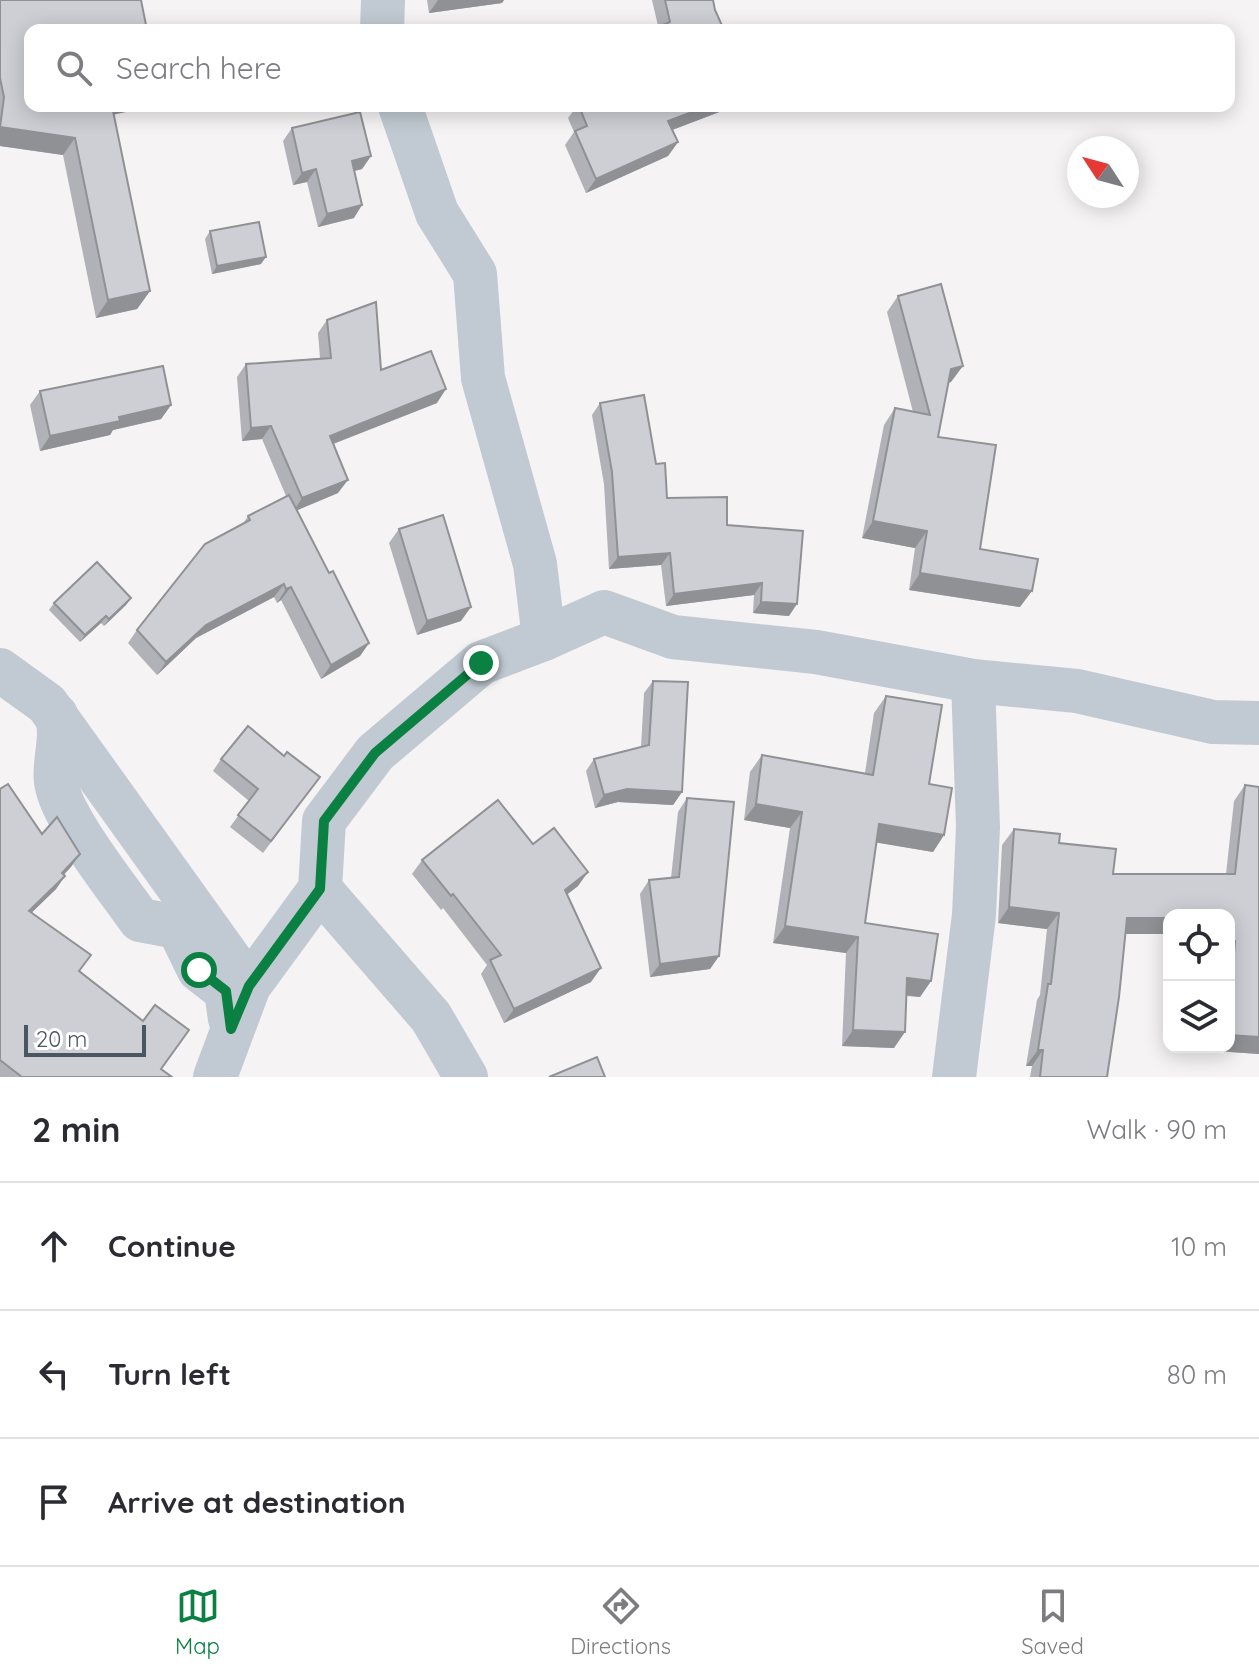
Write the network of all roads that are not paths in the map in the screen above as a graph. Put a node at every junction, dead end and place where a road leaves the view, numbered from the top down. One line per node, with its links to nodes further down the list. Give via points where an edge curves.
1 (383, 0): 2 (street)
2 (382, 24)
3 (402, 112): 4 (street, via 437,213 475,274 483,378 535,564)
4 (544, 639): 6 (street, via 604,612 673,637 816,652); 9 (street, via 481,663 375,753 324,821)
5 (0, 670): 7 (street)
6 (973, 681): 8 (street, via 1077,691 1213,722); 14 (street, via 978,842)
7 (56, 715): 10 (street); 11 (street, via 56,784 68,815 140,920 178,927 199,970 226,991)
8 (1259, 723)
9 (320, 889): 10 (street); 13 (street, via 431,1017)
10 (249, 986): 11 (street)
11 (231, 1029): 12 (street)
12 (215, 1077)
13 (466, 1077)
14 (954, 1077)

